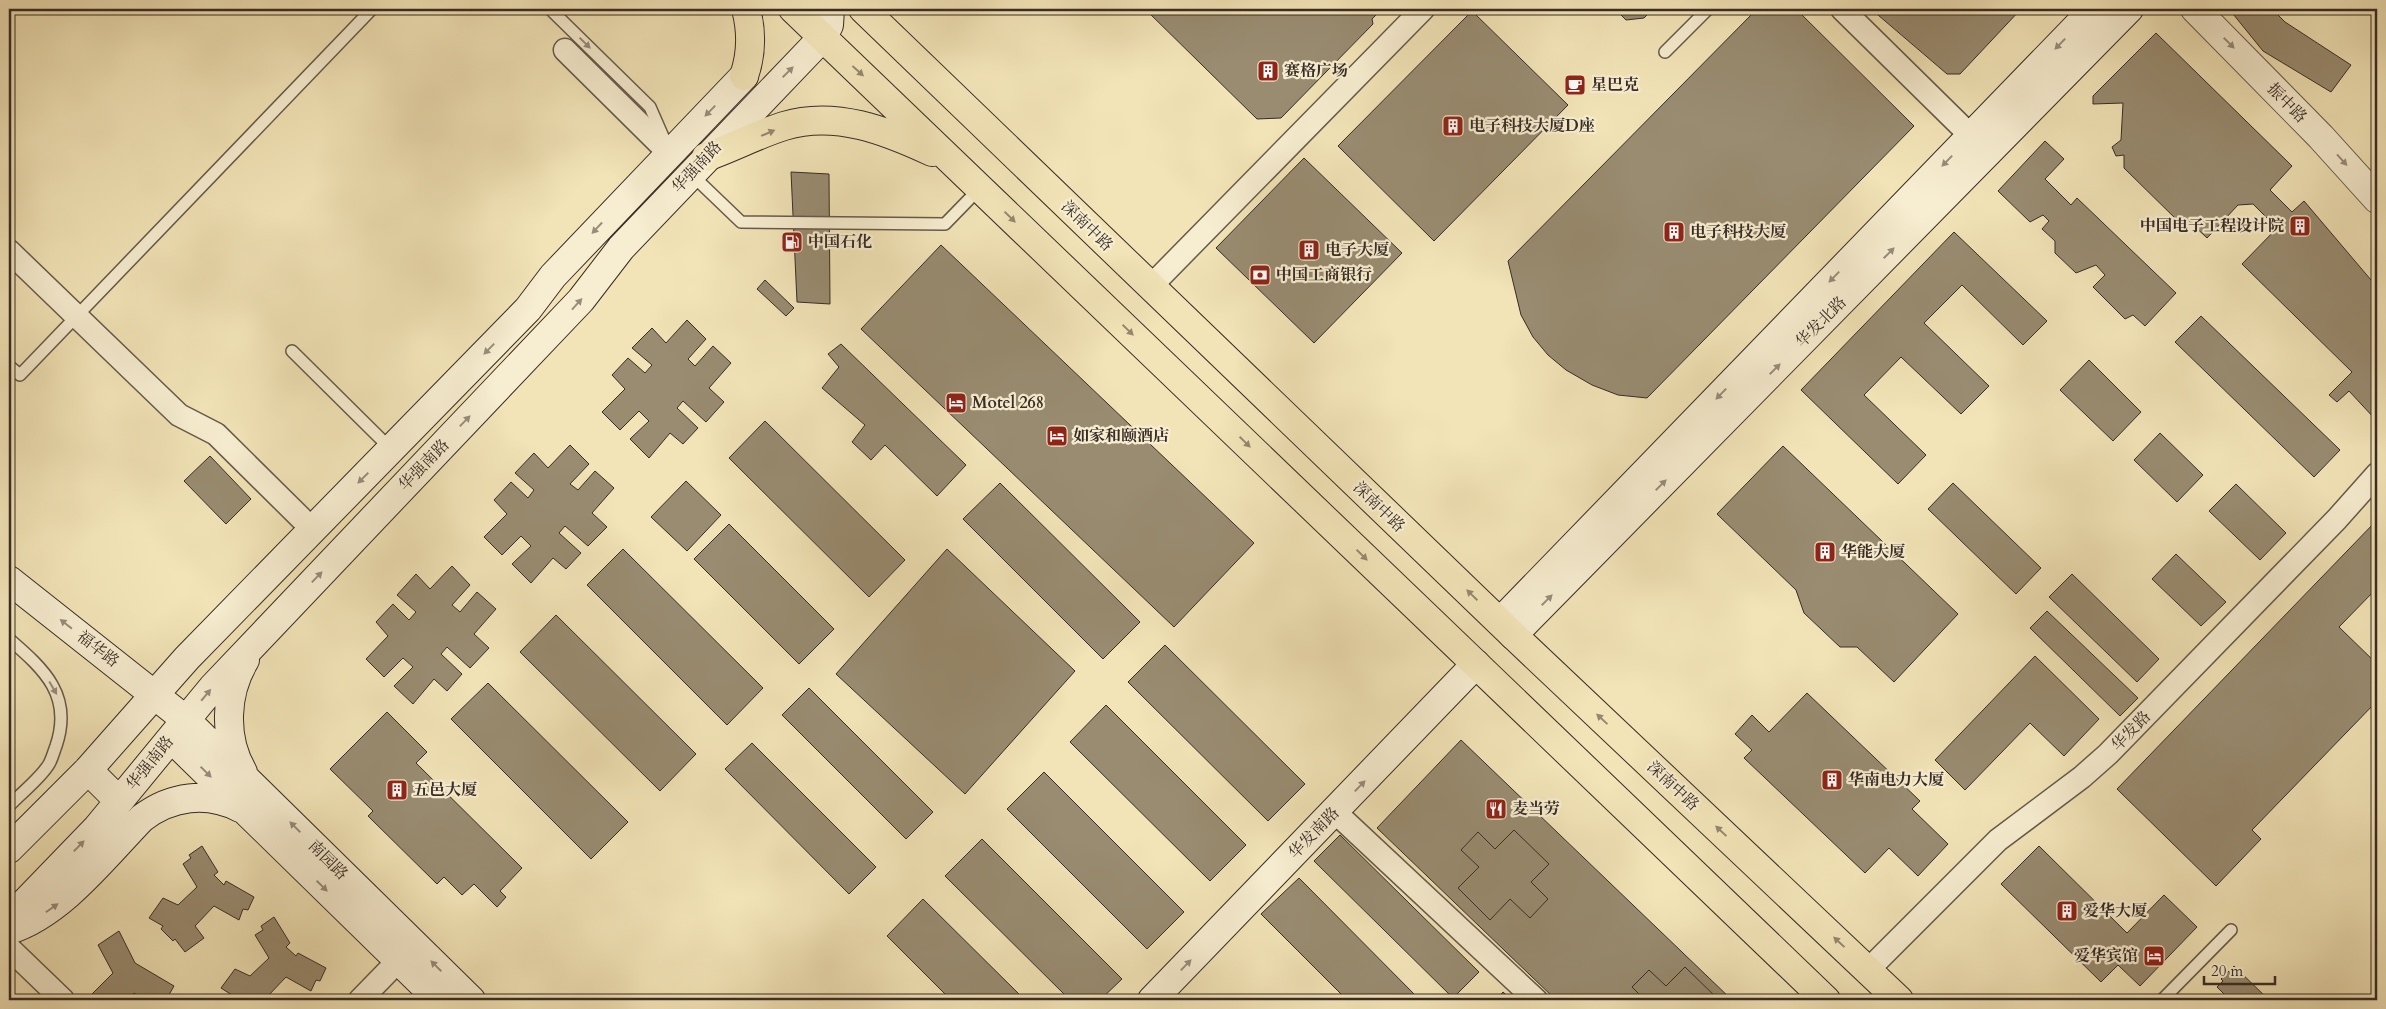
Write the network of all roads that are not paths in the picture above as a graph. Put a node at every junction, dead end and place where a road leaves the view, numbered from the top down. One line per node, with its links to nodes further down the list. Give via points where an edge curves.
1 (372, 9): 24 (lane)
2 (550, 9): 17 (lane, one-way to 17, via 650,107)
3 (746, 9): 17 (main road, 华强南路, one-way to 17, via 751,49 744,76)
4 (793, 9): 13 (main road)
5 (830, 9): 13 (main road, 华强南路, via 829,25)
6 (863, 9): 23 (main road, 深南中路)
7 (1423, 9): 23 (street)
8 (1708, 9): 15 (lane)
9 (1842, 9): 16 (street)
10 (2094, 9): 16 (main road, 华发北路, one-way to 16)
11 (2129, 9): 31 (main road, 华发北路, one-way to 11)
12 (2195, 9): 21 (main road, 振中路, one-way to 21)
13 (822, 38): 18 (main road, one-way to 18); 19 (main road, 华强南路, one-way to 13)
14 (565, 50): 17 (street)
15 (1665, 52)
16 (1971, 136): 31 (main road, 华发北路, one-way to 31)
17 (670, 153): 27 (main road, 华强南路, one-way to 27, via 553,276 528,309)
18 (950, 160): 19 (main road, one-way to 18, via 784,126 820,119 886,133); 20 (main road)
19 (698, 166): 20 (lane, via 741,222 945,224); 33 (main road, 华强南路, one-way to 19, via 581,300 621,248)
20 (980, 188): 34 (main road, one-way to 34)
21 (2377, 199)
22 (9, 251): 24 (street)
23 (1150, 287): 31 (main road, 深南中路, one-way to 23)
24 (76, 316): 26 (lane, via 20,375); 29 (street, via 178,415 216,434)
25 (292, 351): 27 (lane)
26 (9, 366)
27 (391, 449): 29 (main road, 华强南路, one-way to 29)
28 (2377, 474): 49 (street, 华发路, via 2108,754 1998,840)
29 (312, 529): 35 (main road, 华强南路)
30 (9, 580): 35 (main road, 福华路, one-way to 30)
31 (1507, 629): 49 (main road, 深南中路, one-way to 31)
32 (9, 639): 40 (lane, one-way to 40, via 50,682 58,696 63,718 62,730 49,764)
33 (255, 642): 36 (main road, 华强南路, one-way to 33); 38 (main road, via 240,668 229,715 231,740 238,763)
34 (1476, 664): 42 (main road, 华发南路, one-way to 34); 56 (main road)
35 (154, 694): 36 (main road, 福华路); 37 (main road, 华强南路)
36 (179, 728): 38 (main road, 南园路); 39 (main road, 华强南路); 41 (main road, 南园路, one-way to 41)
37 (88, 770): 39 (main road); 43 (main road, 华强南路)
38 (251, 783): 53 (main road, 南园路, one-way to 38)
39 (120, 801): 44 (main road, 华强南路, one-way to 39)
40 (9, 806)
41 (247, 812): 45 (main road, one-way to 41, via 59,903 156,807 189,798 210,798); 48 (main road, 南园路, one-way to 48)
42 (1335, 812): 54 (main road, 华发南路, one-way to 42); 55 (street)
43 (9, 849)
44 (9, 919)
45 (9, 930)
46 (2231, 930): 58 (lane)
47 (9, 948): 50 (street)
48 (398, 960): 51 (street); 52 (main road, 南园路)
49 (1868, 970): 57 (main road, 深南中路)
50 (63, 1000)
51 (360, 1000)
52 (440, 1000)
53 (471, 1000)
54 (1152, 1000)
55 (1536, 1000)
56 (1826, 1000)
57 (1899, 1000)
58 (2162, 1000)

